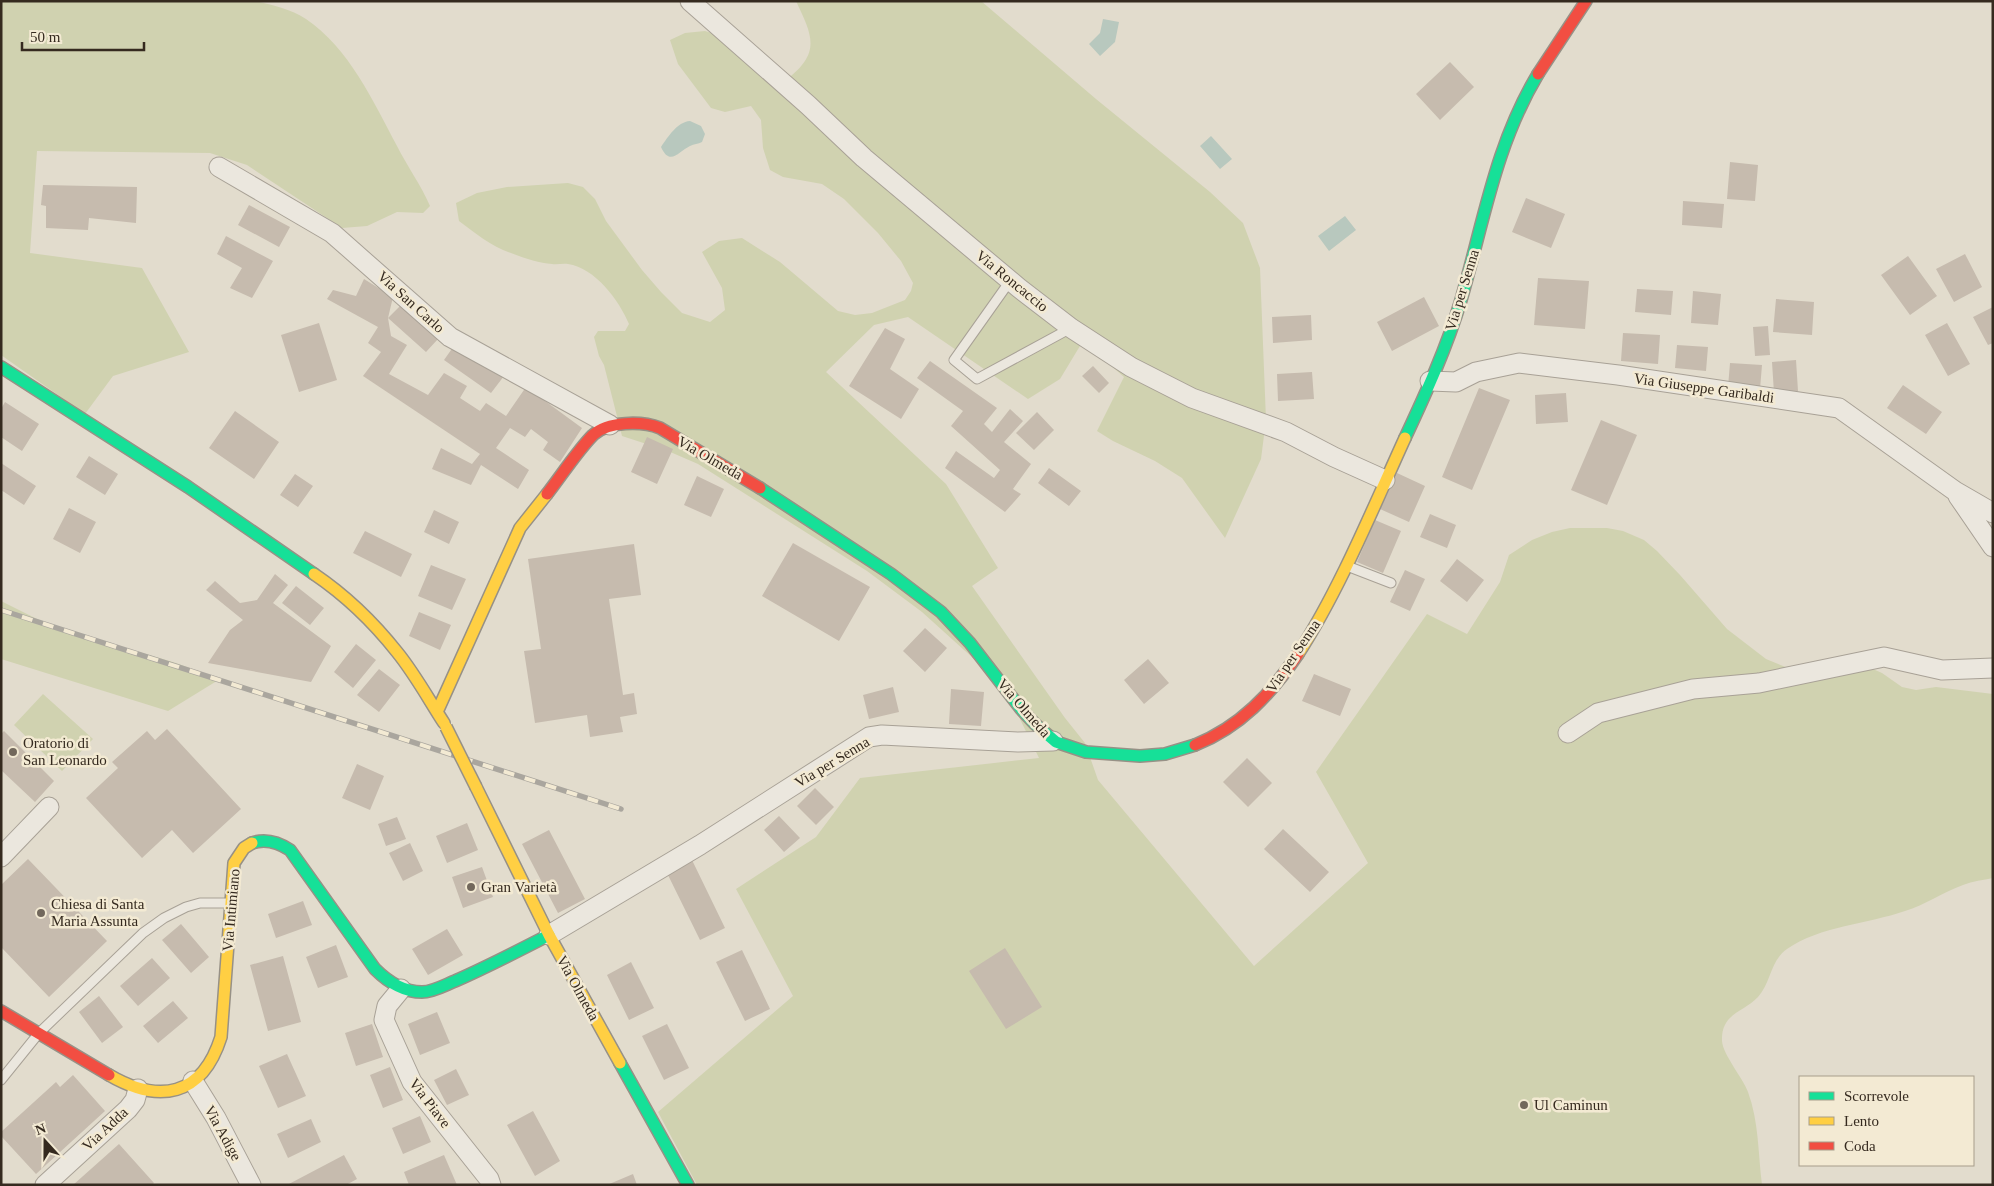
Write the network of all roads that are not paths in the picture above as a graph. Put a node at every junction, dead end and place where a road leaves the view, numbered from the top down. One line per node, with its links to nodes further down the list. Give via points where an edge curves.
1 (690, 1): 4 (street, Via Roncaccio, via 864,158)
2 (1586, 1): 7 (street, Via per Senna, via 1552,51 1512,122 1498,160 1454,320)
3 (219, 167): 8 (street, Via San Carlo, via 332,232 450,337)
4 (1010, 281): 5 (street, Via Roncaccio); 5 (lane, via 954,360 977,379)
5 (1071, 328): 9 (street, Via Roncaccio, via 1132,367 1192,398 1286,432)
6 (1, 367): 16 (street, Via Olmeda, via 188,487 333,587 370,621 398,653)
7 (1430, 381): 9 (street, Via per Senna); 10 (street, Via Giuseppe Garibaldi, via 1456,382 1476,372 1520,363 1839,408)
8 (610, 425): 16 (street, via 594,434 520,528); 18 (street, Via Olmeda, via 654,426 744,477 911,589 941,612 971,642 1024,712)
9 (1385, 480): 13 (street, Via per Senna)
10 (1955, 491): 11 (street); 12 (street)
11 (1993, 513)
12 (1993, 546)
13 (1346, 565): 14 (lane); 18 (street, Via per Senna, via 1328,603 1294,659 1276,685 1236,725 1176,752 1147,756 1099,754 1075,750)
14 (1392, 583)
15 (1993, 668): 17 (street, via 1942,670 1884,657 1759,683 1693,689 1598,713)
16 (436, 712): 22 (street, Via Olmeda, bridge)
17 (1568, 733)
18 (1053, 741): 22 (street, Via per Senna, via 869,737 700,845)
19 (49, 807): 20 (street)
20 (1, 856)
21 (230, 903): 23 (street, Via Intimiano, via 234,863 241,850 258,840 269,839 284,845 375,969); 25 (lane, via 186,907 164,918 143,933); 27 (street, Via Intimiano, via 219,1045 206,1070)
22 (549, 935): 23 (street, Via Intimiano, via 436,989 423,992); 32 (street, Via Olmeda)
23 (401, 989): 31 (street, Via Piave, via 386,1006 384,1020 412,1082)
24 (1, 1011): 25 (street, Via Intimiano)
25 (40, 1033): 26 (lane); 28 (street, Via Intimiano)
26 (1, 1080)
27 (193, 1081): 28 (street, Via Intimiano, via 168,1091); 30 (street, Via Adige)
28 (138, 1089): 29 (street, Via Adda, via 128,1109)
29 (45, 1185)
30 (252, 1185)
31 (491, 1185)
32 (688, 1185)

